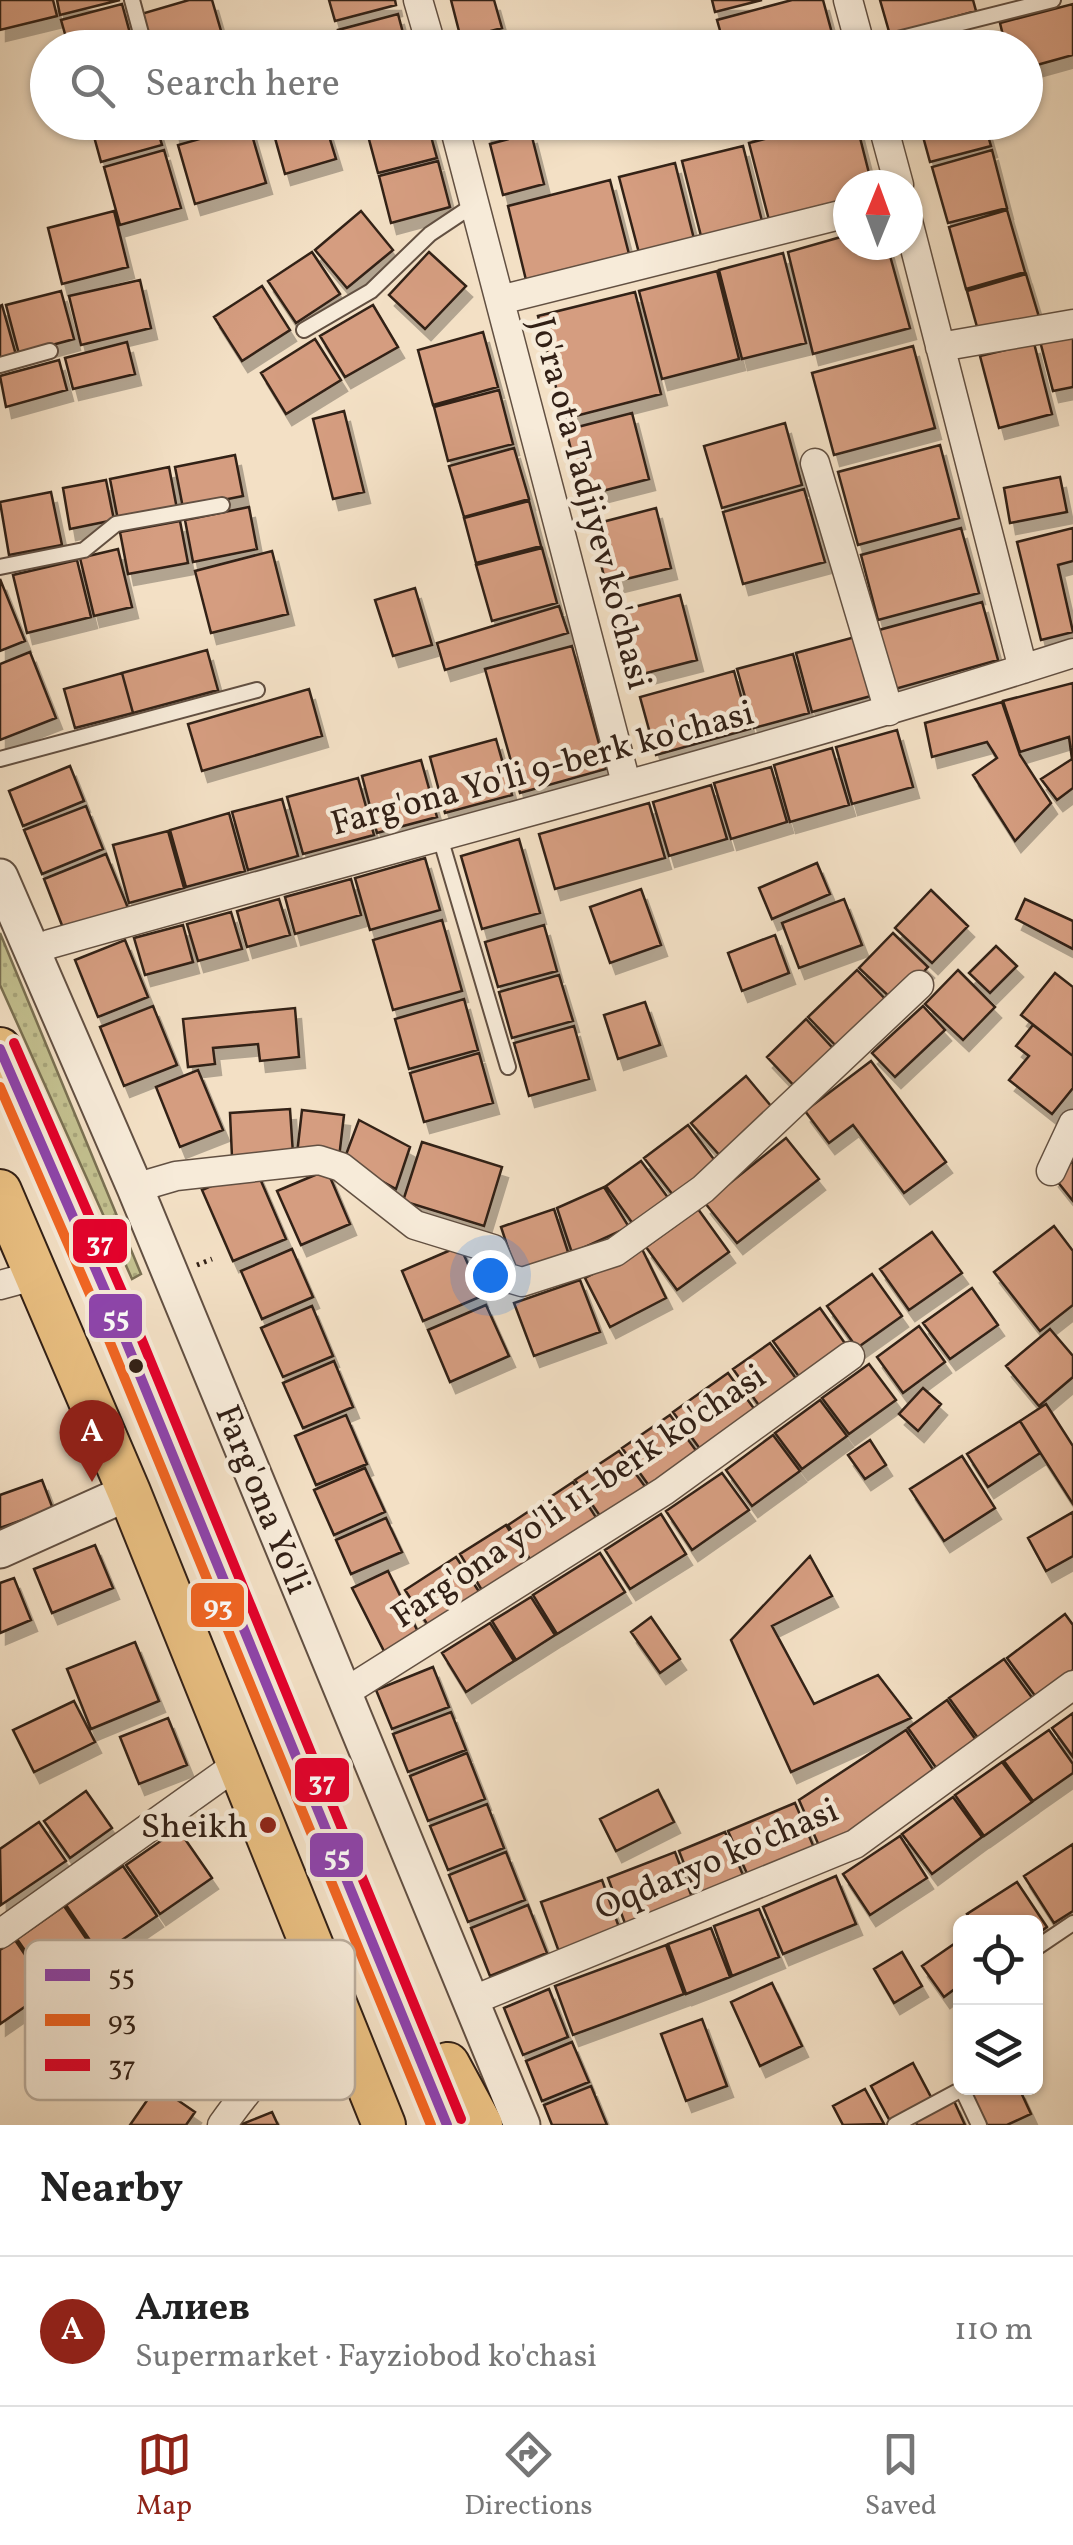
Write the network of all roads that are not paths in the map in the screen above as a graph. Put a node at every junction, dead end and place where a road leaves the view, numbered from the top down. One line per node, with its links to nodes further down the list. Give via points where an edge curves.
1 (132, 0): 5 (lane)
2 (418, 0): 6 (street)
3 (848, 0): 7 (street)
4 (1052, 0): 8 (lane)
5 (140, 30)
6 (427, 30)
7 (857, 30)
8 (933, 30)
9 (458, 140): 12 (street, Jo'ra ota Tadjiyev ko'chasi)
10 (887, 140): 11 (street)
11 (895, 170)
12 (476, 203): 15 (street, Jo'ra ota Tadjiyev ko'chasi); 17 (lane, via 430,234 371,292)
13 (833, 217): 15 (street, Jo'ra ota Tadjiyev ko'chasi)
14 (918, 260): 18 (street)
15 (500, 300): 29 (street, Jo'ra ota Tadjiyev ko'chasi)
16 (1073, 324): 18 (street)
17 (304, 330)
18 (940, 347): 25 (street)
19 (50, 351): 20 (lane)
20 (0, 364)
21 (815, 463): 27 (street)
22 (222, 505): 23 (lane, via 116,524 84,550)
23 (0, 567)
24 (1073, 653): 25 (street, Farg'ona Yo'li 9-berk ko'chasi)
25 (1022, 669): 27 (street, Farg'ona Yo'li 9-berk ko'chasi)
26 (257, 690): 28 (lane)
27 (889, 710): 29 (street, Farg'ona Yo'li 9-berk ko'chasi)
28 (0, 760)
29 (626, 783): 30 (street, Farg'ona Yo'li 9-berk ko'chasi)
30 (440, 834): 32 (street, Farg'ona Yo'li 9-berk ko'chasi); 35 (lane)
31 (0, 876): 32 (street, Farg'ona Yo'li)
32 (31, 953): 38 (street, Farg'ona Yo'li)
33 (919, 985): 38 (street, via 703,1190 615,1252 522,1282 505,1277 492,1249 414,1225 340,1167 319,1160 176,1176)
34 (0, 1050): 47 (main road, Farg'ona Yo'li)
35 (508, 1067)
36 (1073, 1124): 37 (street)
37 (1051, 1171)
38 (135, 1188): 45 (street, Farg'ona Yo'li)
39 (0, 1191): 40 (main road)
40 (18, 1280): 42 (main road)
41 (850, 1356): 45 (street, Farg'ona yo'li 11-berk ko'chasi, via 664,1491)
42 (129, 1492): 43 (street); 46 (main road)
43 (0, 1550)
44 (1073, 1685): 52 (street, Oqdaryo ko'chasi, via 855,1844)
45 (344, 1693): 52 (street, Farg'ona Yo'li)
46 (238, 1764): 49 (street); 50 (main road)
47 (350, 1881): 57 (main road, Farg'ona Yo'li); 58 (main road)
48 (1073, 1923): 51 (lane)
49 (0, 1934)
50 (308, 1940)
51 (1043, 1943)
52 (470, 2001): 59 (street, Farg'ona Yo'li)
53 (355, 2055): 56 (main road)
54 (240, 2100): 55 (street)
55 (222, 2125)
56 (384, 2125)
57 (448, 2125)
58 (481, 2125)
59 (522, 2125)
60 (896, 2125): 61 (lane, via 962,2089)
61 (979, 2125)

